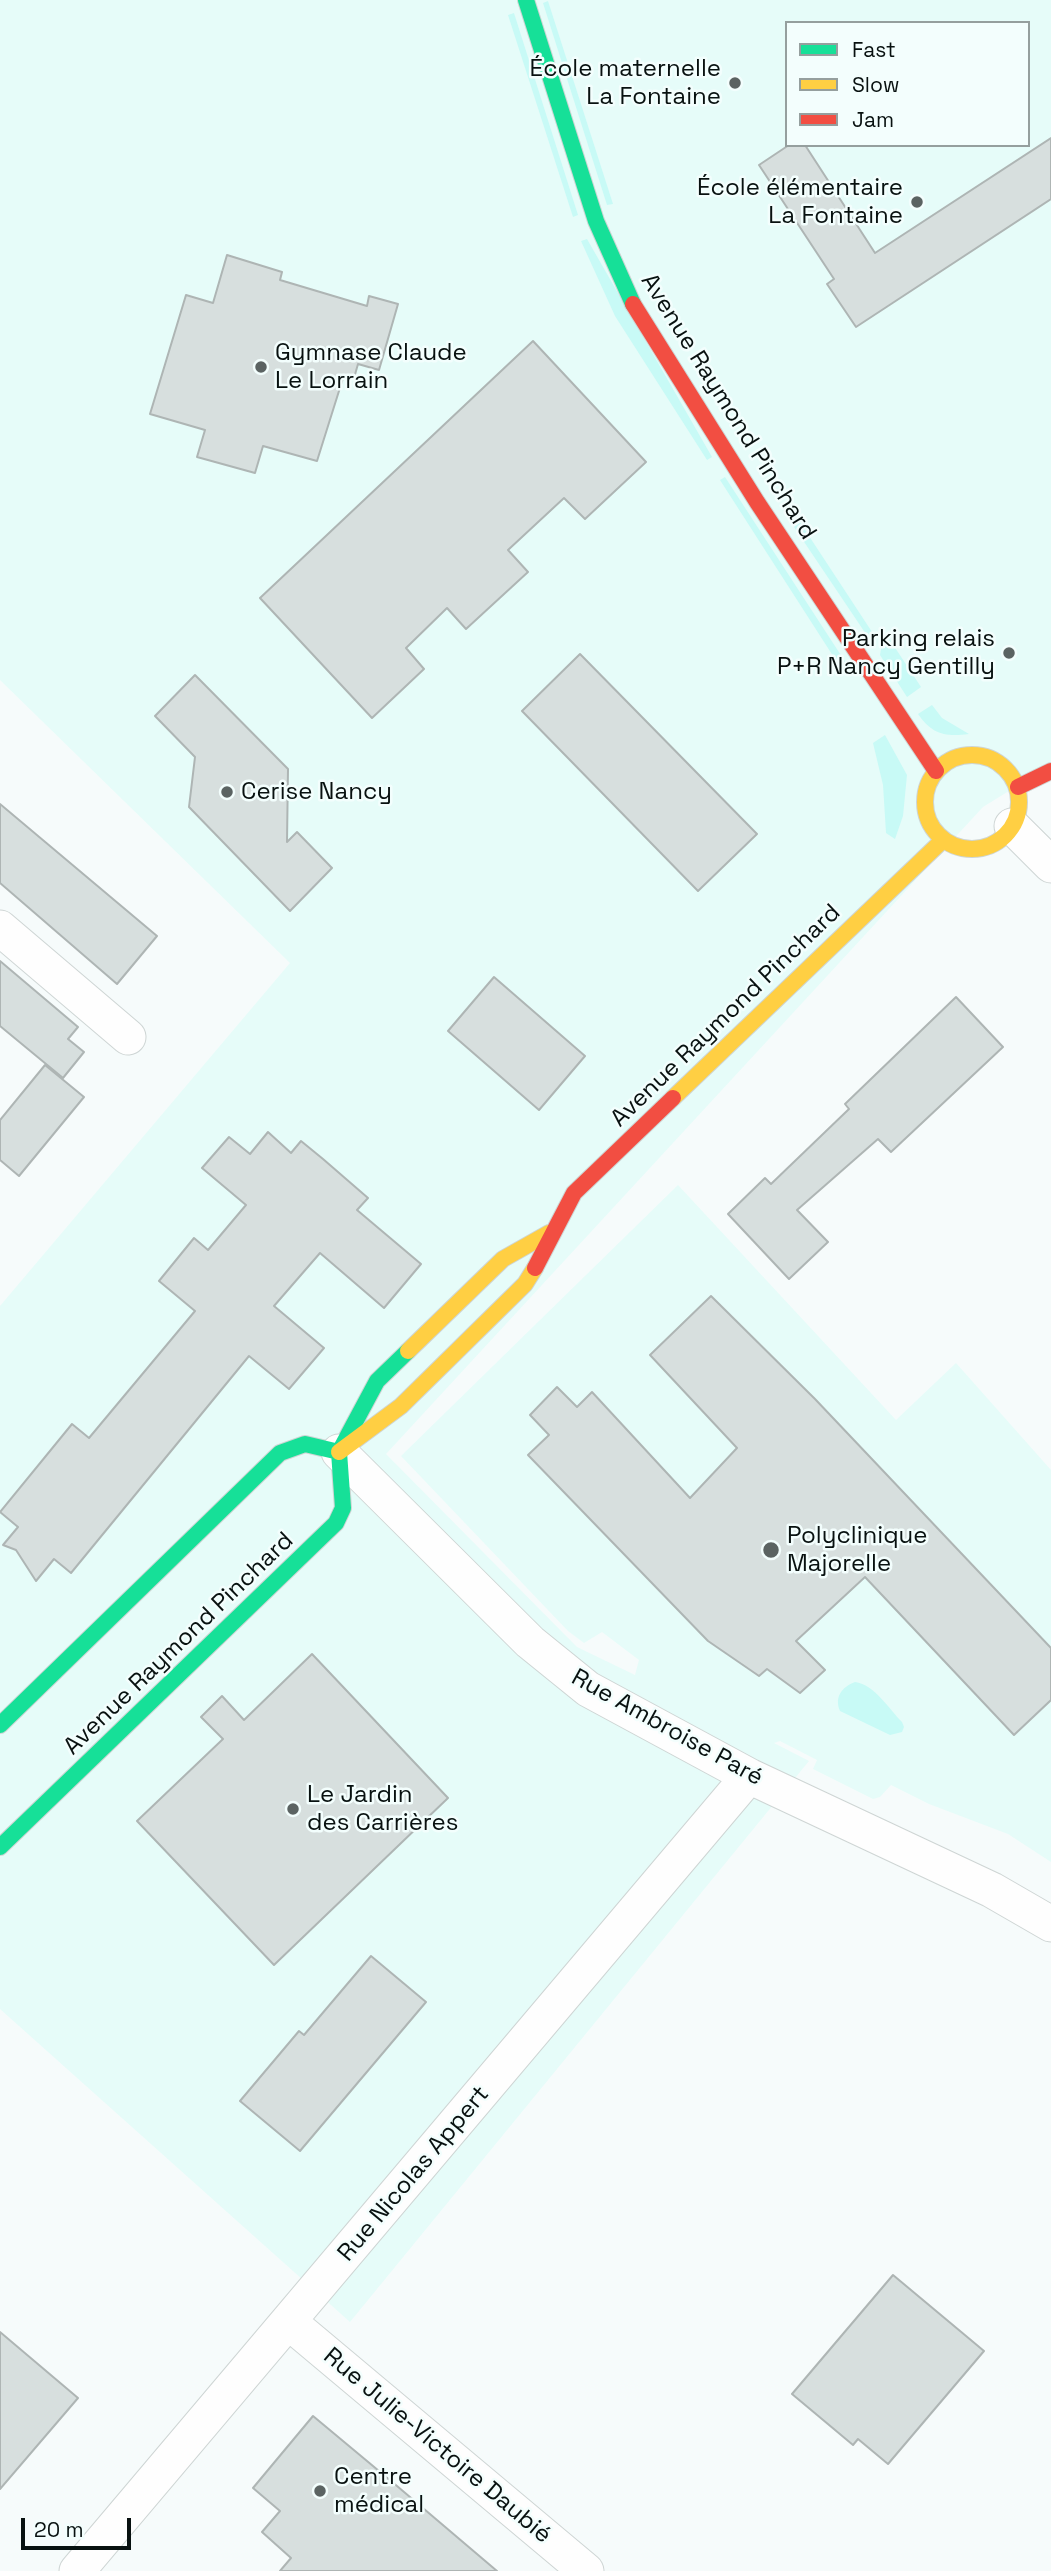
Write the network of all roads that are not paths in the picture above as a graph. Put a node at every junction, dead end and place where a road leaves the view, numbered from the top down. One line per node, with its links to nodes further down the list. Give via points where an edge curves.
1 (526, 0): 2 (street, Avenue Raymond Pinchard, via 596,222 634,307)
2 (936, 771): 4 (street, via 960,755 984,755 1005,766); 6 (street, via 927,784 924,804 930,824)
3 (1051, 771): 4 (street)
4 (1018, 787): 5 (street, via 1019,807)
5 (1013, 826): 6 (street, via 989,846 973,849); 7 (street)
6 (943, 840): 10 (street, Avenue Raymond Pinchard, via 575,1193)
7 (1051, 865)
8 (0, 928): 9 (street)
9 (128, 1037)
10 (550, 1233): 11 (street, Avenue Raymond Pinchard, via 539,1264 525,1284 401,1406); 11 (street, Avenue Raymond Pinchard, via 503,1259 377,1381)
11 (339, 1452): 12 (street, via 305,1444 280,1453); 13 (street, Rue Ambroise Paré, via 558,1668 588,1689); 14 (street, Avenue Raymond Pinchard, via 343,1508 336,1523)
12 (0, 1725)
13 (750, 1776): 15 (street, Rue Ambroise Paré, via 992,1890); 16 (street, Rue Nicolas Appert)
14 (0, 1847)
15 (1051, 1924)
16 (289, 2322): 17 (street, Rue Nicolas Appert); 18 (street, Rue Julie-Victoire Daubié)
17 (77, 2571)
18 (586, 2571)

